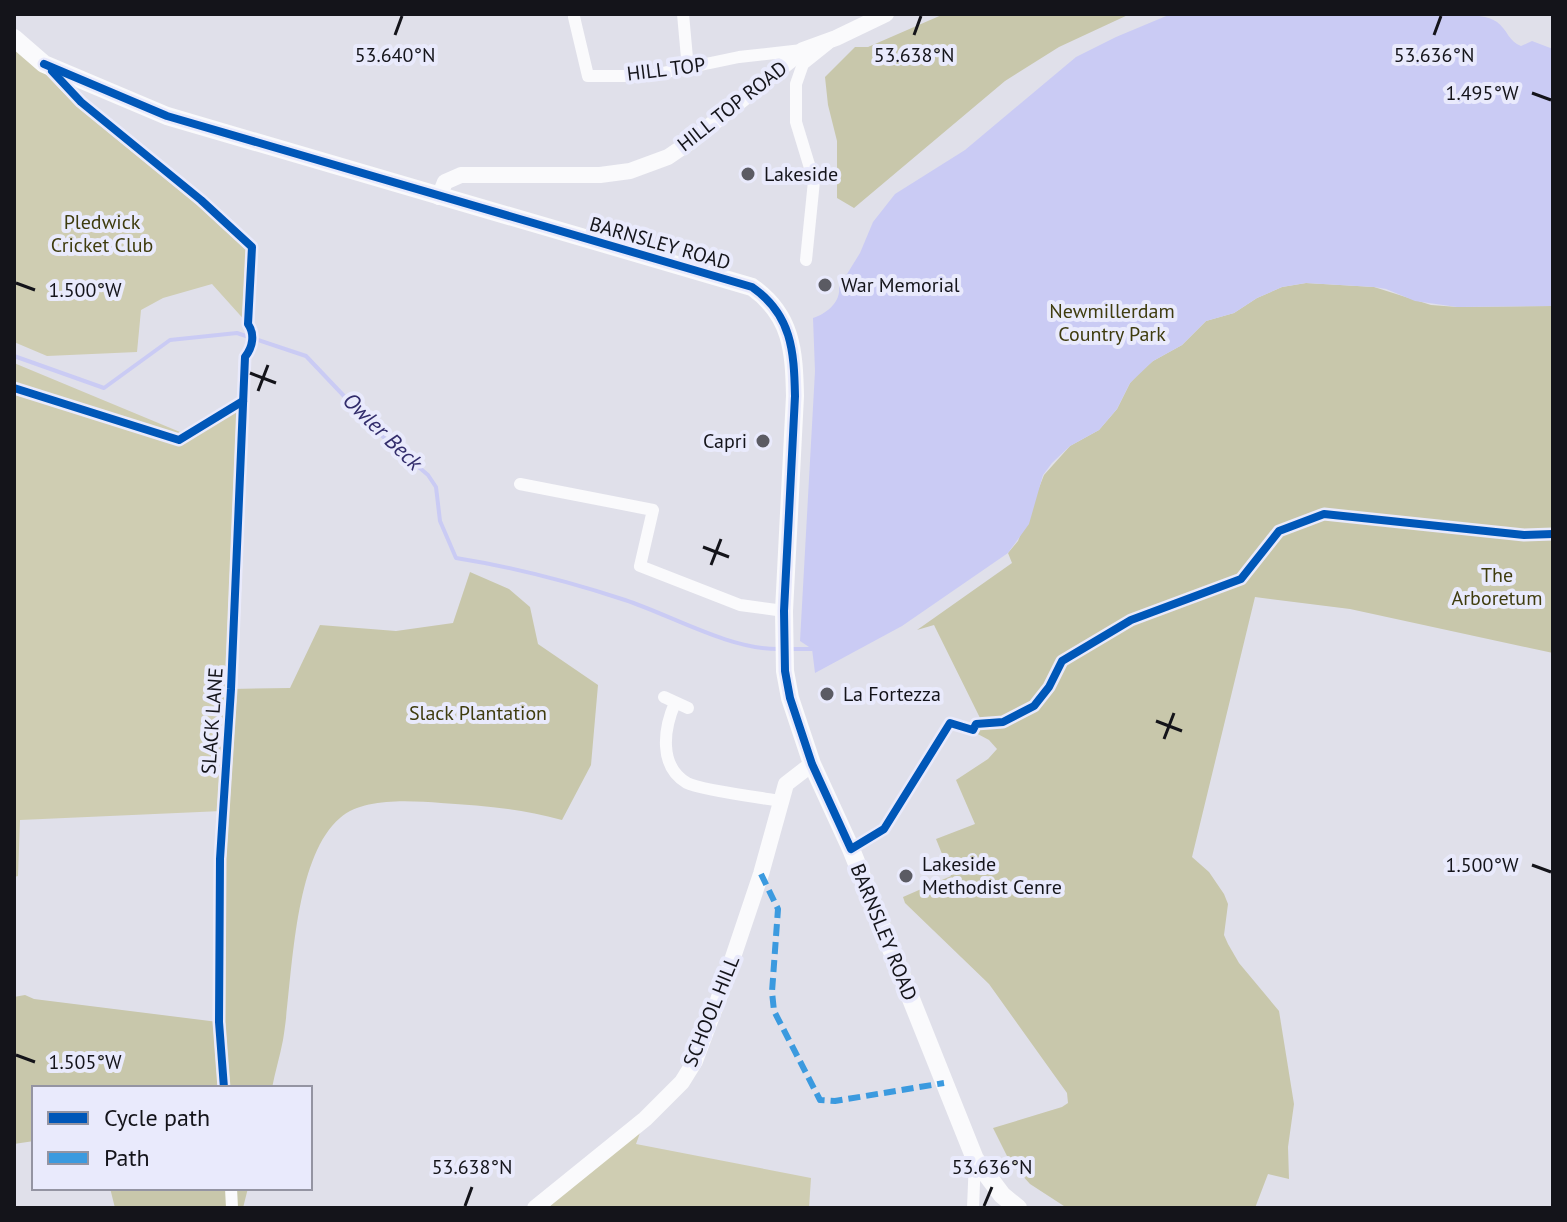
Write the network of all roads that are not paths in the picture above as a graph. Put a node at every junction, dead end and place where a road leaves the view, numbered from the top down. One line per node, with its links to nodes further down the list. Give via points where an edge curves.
1 (683, 14): 8 (street)
2 (882, 15): 5 (street, HILL TOP ROAD)
3 (574, 17): 8 (street, HILL TOP, via 588,76 648,76)
4 (14, 38): 7 (main road, BARNSLEY ROAD)
5 (836, 38): 6 (street, HILL TOP ROAD); 10 (street, via 803,64 796,84 796,122 814,181)
6 (803, 50): 8 (street, HILL TOP); 9 (street, HILL TOP ROAD, via 668,157 600,175 461,175 445,182)
7 (44, 64): 9 (main road, BARNSLEY ROAD, via 167,116); 11 (street, via 81,102 252,247)
8 (688, 69)
9 (439, 197): 14 (main road, BARNSLEY ROAD, via 752,287 775,306 795,364)
10 (806, 260)
11 (248, 324)
12 (245, 357): 18 (street, SLACK LANE, via 220,859)
13 (520, 484): 14 (street, via 653,510 640,566 740,605)
14 (784, 611): 16 (main road, BARNSLEY ROAD, via 790,698)
15 (688, 708): 17 (street, via 670,700 664,735 675,771 687,783)
16 (812, 764): 17 (street, SCHOOL HILL, via 786,784); 19 (main road, BARNSLEY ROAD)
17 (781, 801): 20 (street, SCHOOL HILL, via 734,957 695,1061 656,1109)
18 (224, 1086)
19 (975, 1159): 21 (street); 22 (main road, BARNSLEY ROAD)
20 (535, 1208)
21 (973, 1208)
22 (1018, 1208)

